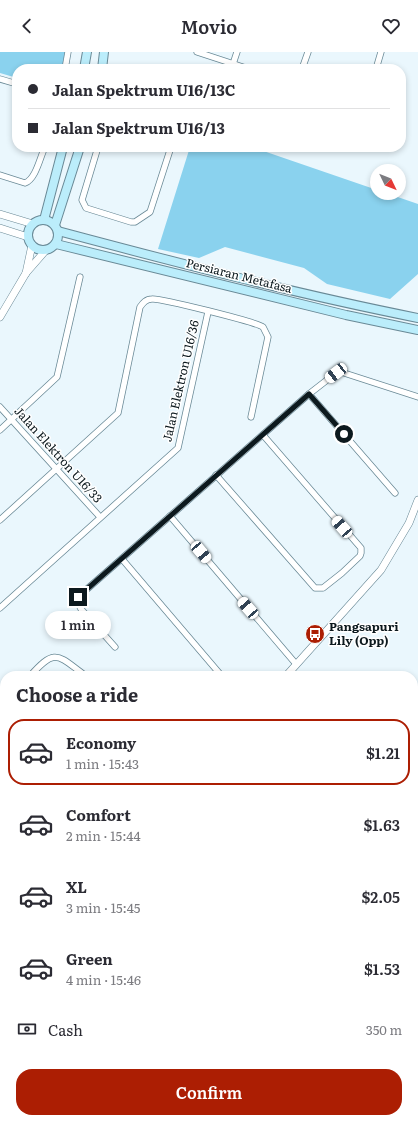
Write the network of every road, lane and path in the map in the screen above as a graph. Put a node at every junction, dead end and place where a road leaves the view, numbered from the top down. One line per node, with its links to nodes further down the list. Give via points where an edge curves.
1 (68, 52): 8 (street)
2 (87, 52): 9 (main road)
3 (104, 52): 10 (main road)
4 (197, 52): 11 (street)
5 (237, 52): 11 (street)
6 (308, 52): 12 (street)
7 (381, 52): 13 (street)
8 (66, 64)
9 (85, 64)
10 (103, 64)
11 (233, 64)
12 (304, 64)
13 (377, 64)
14 (0, 79): 15 (street)
15 (12, 83)
16 (42, 152): 21 (street, via 28,182)
17 (62, 152): 23 (main road)
18 (79, 152): 26 (main road)
19 (96, 152): 20 (street, via 82,200 83,205 135,222 150,212)
20 (169, 152)
21 (0, 175)
22 (0, 214): 24 (street)
23 (44, 220): 24 (main road); 26 (main road)
24 (33, 224): 27 (main road, via 28,232)
25 (0, 228): 27 (street)
26 (57, 228): 28 (main road); 34 (main road, Persiaran Metafasa, via 198,269)
27 (30, 241): 29 (main road, via 41,250); 30 (street)
28 (56, 244): 29 (main road); 35 (main road, Persiaran Metafasa, via 346,315)
29 (46, 250): 30 (street)
30 (26, 273): 33 (street)
31 (80, 277): 40 (street, via 59,374)
32 (208, 312): 39 (street, Jalan Elektron U16/36, via 259,324 268,337); 43 (street, Jalan Elektron U16/36, via 154,298 146,300 118,413); 48 (street, Jalan Elektron U16/36, via 178,448)
33 (0, 317)
34 (418, 318)
35 (418, 330)
36 (309, 394): 37 (street, via 336,373 341,372); 42 (street); 45 (street)
37 (418, 397)
38 (0, 407): 40 (street, Jalan Elektron U16/33)
39 (251, 417)
40 (12, 420): 41 (street); 43 (street, Jalan Elektron U16/33)
41 (0, 430)
42 (263, 435): 44 (street); 44 (street, via 361,548 360,556 342,573 323,588 315,588)
43 (57, 470): 48 (street, Jalan Elektron U16/33); 49 (street)
44 (216, 476): 47 (street)
45 (395, 493)
46 (418, 500): 53 (street, via 409,523 381,570)
47 (170, 516): 50 (street); 53 (street)
48 (100, 517): 51 (street, Jalan Elektron U16/36)
49 (0, 520)
50 (122, 559): 52 (street, via 78,597 81,609); 56 (street)
51 (0, 608)
52 (115, 648)
53 (296, 664): 57 (street)
54 (34, 671): 55 (street, via 44,660 56,657)
55 (79, 671)
56 (217, 671)
57 (290, 671)

